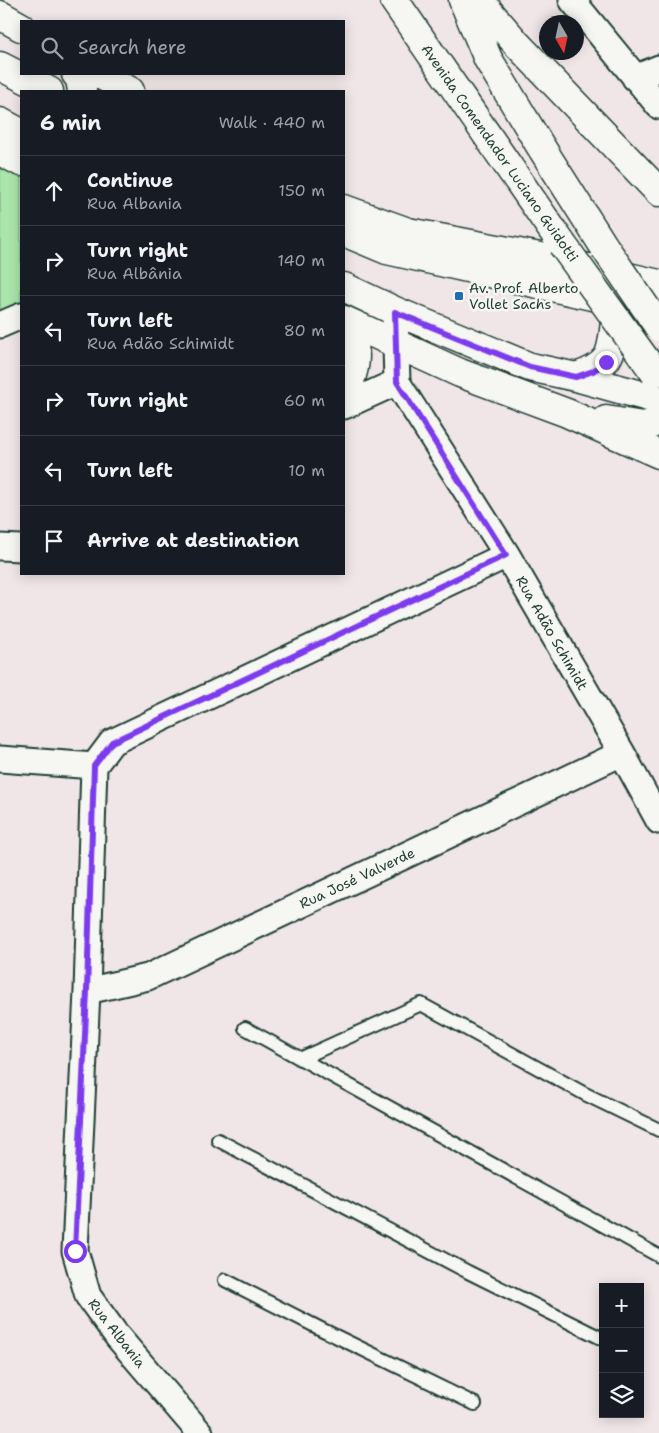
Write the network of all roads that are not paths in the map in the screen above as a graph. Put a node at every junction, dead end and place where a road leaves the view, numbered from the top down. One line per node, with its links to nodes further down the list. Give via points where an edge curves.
1 (394, 0): 28 (main road, Avenida Comendador Luciano Guidotti, bridge)
2 (464, 0): 32 (main road, bridge, via 488,59 605,248)
3 (479, 0): 20 (main road)
4 (572, 0): 11 (street)
5 (0, 15): 6 (main road)
6 (20, 26)
7 (0, 66): 12 (main road)
8 (659, 68): 11 (street)
9 (77, 75): 13 (main road)
10 (101, 75): 14 (main road)
11 (635, 78): 15 (street)
12 (47, 90)
13 (82, 90)
14 (128, 90)
15 (659, 106)
16 (0, 122): 17 (main road)
17 (20, 132)
18 (0, 151): 19 (main road)
19 (20, 161)
20 (659, 192)
21 (345, 209): 23 (main road, via 408,232)
22 (345, 232): 25 (main road, via 387,250)
23 (659, 284)
24 (345, 287): 26 (main road)
25 (659, 311)
26 (395, 312): 33 (street, Rua Adão Schimidt); 35 (main road, via 530,367)
27 (20, 316): 31 (street)
28 (616, 320): 34 (main road, Avenida Comendador Luciano Guidotti, bridge); 35 (main road, via 613,345 606,362)
29 (345, 321): 33 (main road)
30 (345, 323): 37 (main road, via 353,341 355,363)
31 (0, 325)
32 (659, 327)
33 (395, 343): 36 (street, Rua Adão Schimidt); 40 (main road, via 460,373)
34 (657, 376)
35 (576, 377): 38 (main road)
36 (397, 382): 39 (street); 45 (street, Rua Adão Schimidt)
37 (345, 391)
38 (659, 400)
39 (345, 406)
40 (567, 413): 41 (main road, via 632,425); 42 (main road)
41 (659, 422)
42 (659, 454)
43 (0, 547): 44 (street)
44 (20, 548)
45 (506, 555): 46 (street, Rua Adão Schimidt); 48 (street, via 112,742)
46 (622, 753): 49 (street, Rua Adão Schimidt); 50 (street, Rua José Valverde, via 148,976)
47 (0, 759): 48 (street)
48 (94, 766): 50 (street, Rua Albania)
49 (659, 821)
50 (87, 991): 59 (street, Rua Albania, via 75,1251 88,1296 117,1336)
51 (245, 1028): 52 (lane)
52 (300, 1059): 53 (lane, via 420,1004 585,1094); 55 (lane)
53 (659, 1130)
54 (218, 1140): 57 (lane)
55 (659, 1256)
56 (225, 1280): 58 (lane)
57 (599, 1337)
58 (475, 1404)
59 (200, 1433)

